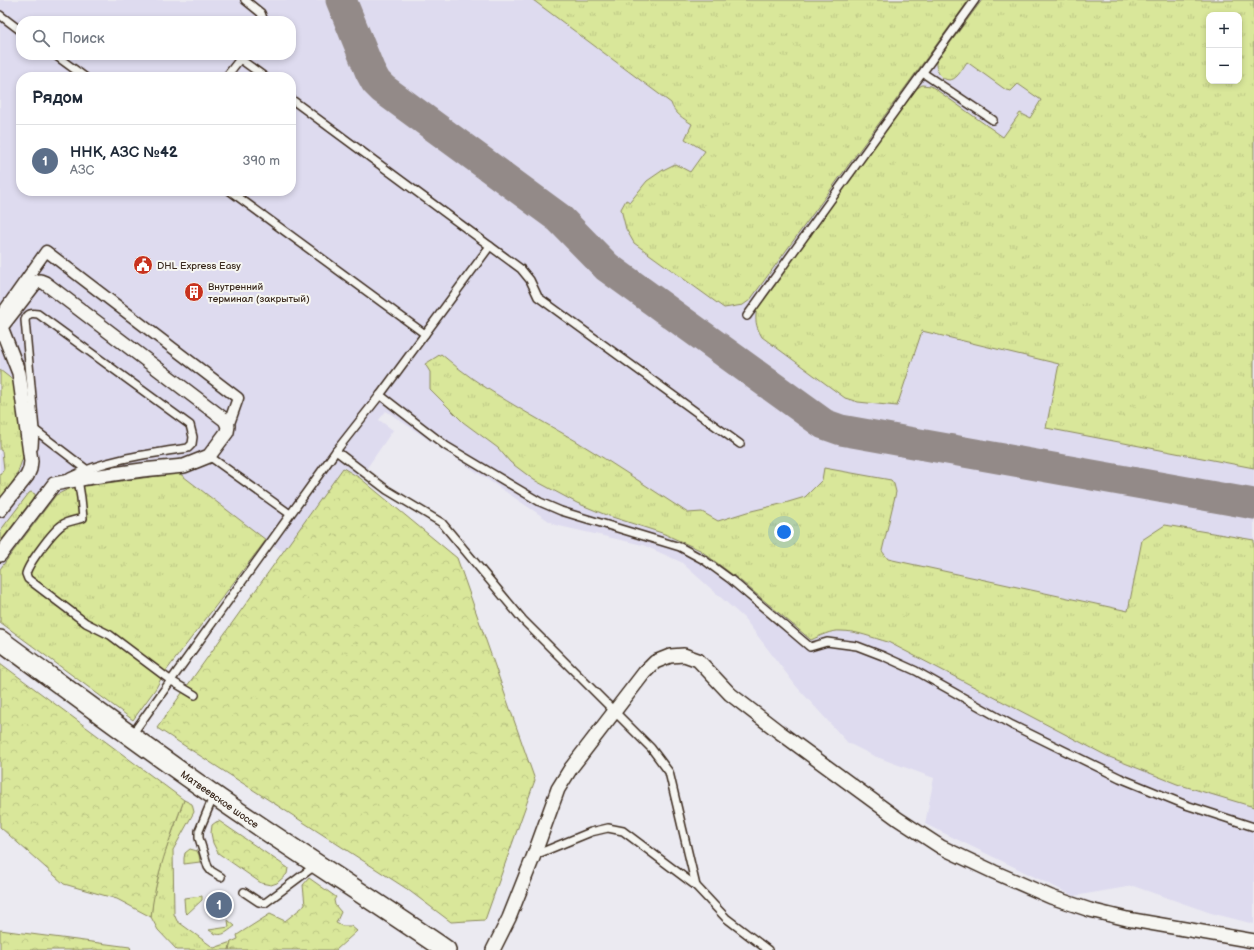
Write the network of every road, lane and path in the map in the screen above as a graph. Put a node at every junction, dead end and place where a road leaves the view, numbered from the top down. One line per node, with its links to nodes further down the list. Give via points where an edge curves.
1 (245, 0): 4 (lane)
2 (975, 0): 12 (lane)
3 (0, 15): 5 (lane)
4 (263, 16)
5 (16, 27)
6 (61, 60): 9 (lane)
7 (239, 60): 10 (lane)
8 (244, 60): 11 (lane)
9 (78, 72)
10 (230, 72)
11 (258, 72)
12 (923, 73): 14 (lane); 17 (lane)
13 (296, 104): 16 (lane)
14 (993, 120)
15 (237, 196): 19 (lane)
16 (490, 246): 19 (lane); 23 (lane, via 521,269 538,297)
17 (747, 316)
18 (0, 325): 21 (street, via 33,284 40,281 45,283 225,420); 21 (street, via 46,251 238,398); 26 (street, via 19,374)
19 (425, 334): 20 (lane)
20 (380, 395): 24 (lane); 39 (lane, via 446,446 540,502 561,511 680,547 704,560 810,647 827,642 858,646 884,656 916,670 1012,725 1120,778 1186,805)
21 (228, 426): 25 (street)
22 (35, 430): 26 (lane); 27 (lane); 27 (lane, via 25,320 31,313 38,314 190,425 193,437 188,448 124,459)
23 (740, 444)
24 (336, 451): 31 (lane); 36 (lane, via 387,490 442,523 523,620)
25 (209, 456): 28 (street, via 184,466); 31 (lane)
26 (31, 461): 30 (street, via 27,476)
27 (86, 469): 29 (lane)
28 (78, 479): 29 (street); 34 (lane, via 83,518 62,524 27,568 28,579 86,623 110,635)
29 (58, 483): 32 (street, via 52,486)
30 (0, 510)
31 (290, 514): 34 (lane)
32 (0, 555)
33 (0, 640): 37 (main road, Матвеевское шоссе)
34 (170, 680): 35 (lane); 37 (lane)
35 (195, 695)
36 (614, 712): 40 (street, via 571,768 558,790); 43 (lane, via 651,748 669,772); 45 (street, via 655,662 684,654 698,660 730,694 778,731 898,819 941,847 1052,897 1090,910)
37 (131, 736): 38 (main road, Матвеевское шоссе)
38 (214, 795): 41 (main road, Матвеевское шоссе); 42 (lane, via 199,831 199,838 208,867)
39 (1254, 827)
40 (534, 855): 43 (lane, via 591,832 608,828 623,832); 47 (street, via 509,918)
41 (316, 865): 44 (lane, via 265,903); 46 (main road, Матвеевское шоссе, via 389,910)
42 (221, 877)
43 (696, 886): 48 (lane, via 726,918)
44 (244, 892)
45 (1254, 941)
46 (446, 950)
47 (493, 950)
48 (768, 950)

